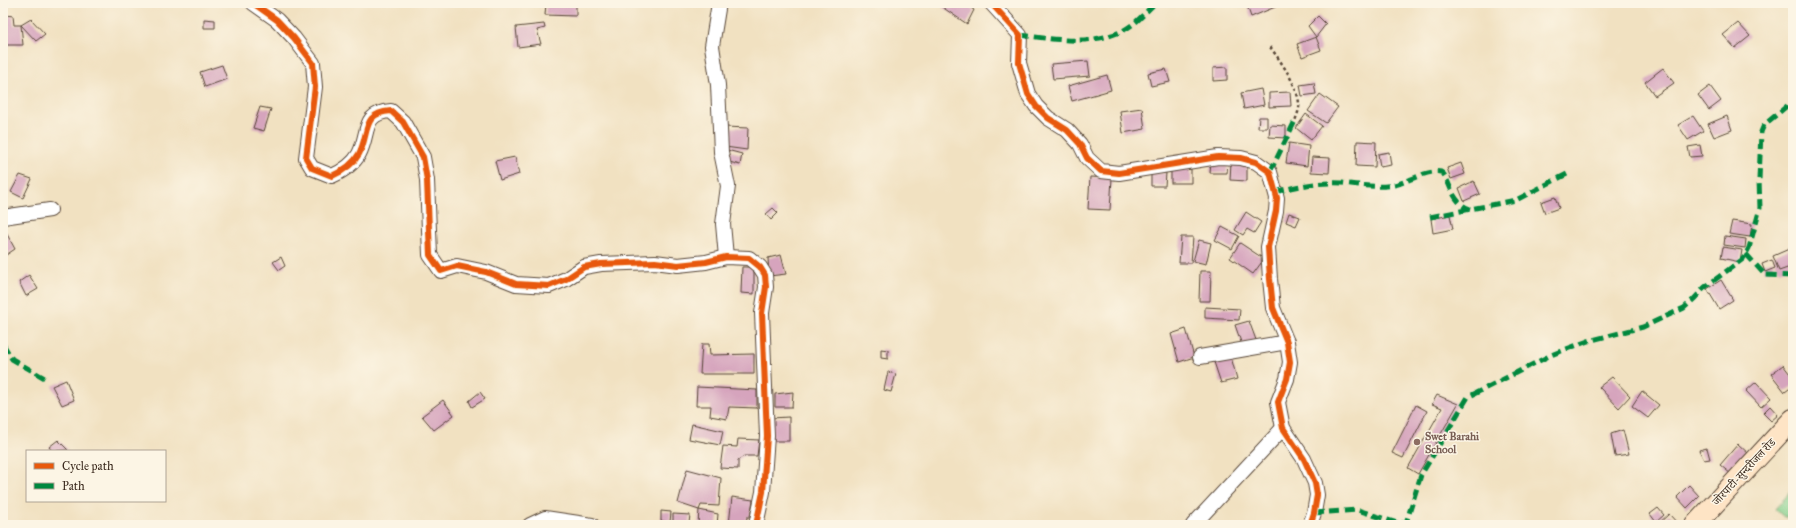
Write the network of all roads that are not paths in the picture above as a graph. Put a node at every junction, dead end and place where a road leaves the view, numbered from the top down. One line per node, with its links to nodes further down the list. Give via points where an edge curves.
1 (252, 3): 6 (street, via 277,20 313,63 314,86 306,158 312,168 332,176 345,170 359,154 371,118 380,112 391,111 403,122 423,157 427,180 430,255 441,271 458,266 486,272 516,284 549,286 584,267 601,264 655,262 678,265)
2 (719, 3): 6 (street, via 712,46 718,85 721,152 728,186 723,224)
3 (991, 3): 7 (street, via 1020,35 1019,63 1028,94 1048,118 1067,130 1080,144 1087,158 1101,171 1119,173 1218,157 1241,158 1256,162 1270,172 1277,198 1268,247 1270,279 1273,308)
4 (50, 210): 5 (street)
5 (3, 217)
6 (726, 257): 13 (street, via 749,258 765,275 762,314 767,436 763,492)
7 (1287, 342): 8 (street); 10 (street, via 1290,362 1287,379 1278,402)
8 (1200, 357)
9 (1793, 419): 16 (main road, जोरपाटी-सुन्दरीजल रोड)
10 (1282, 428): 14 (street); 15 (street, via 1304,459 1315,483 1317,495)
11 (530, 525): 12 (street, via 545,518)
12 (592, 525)
13 (756, 525)
14 (1193, 525)
15 (1310, 525)
16 (1695, 525)

